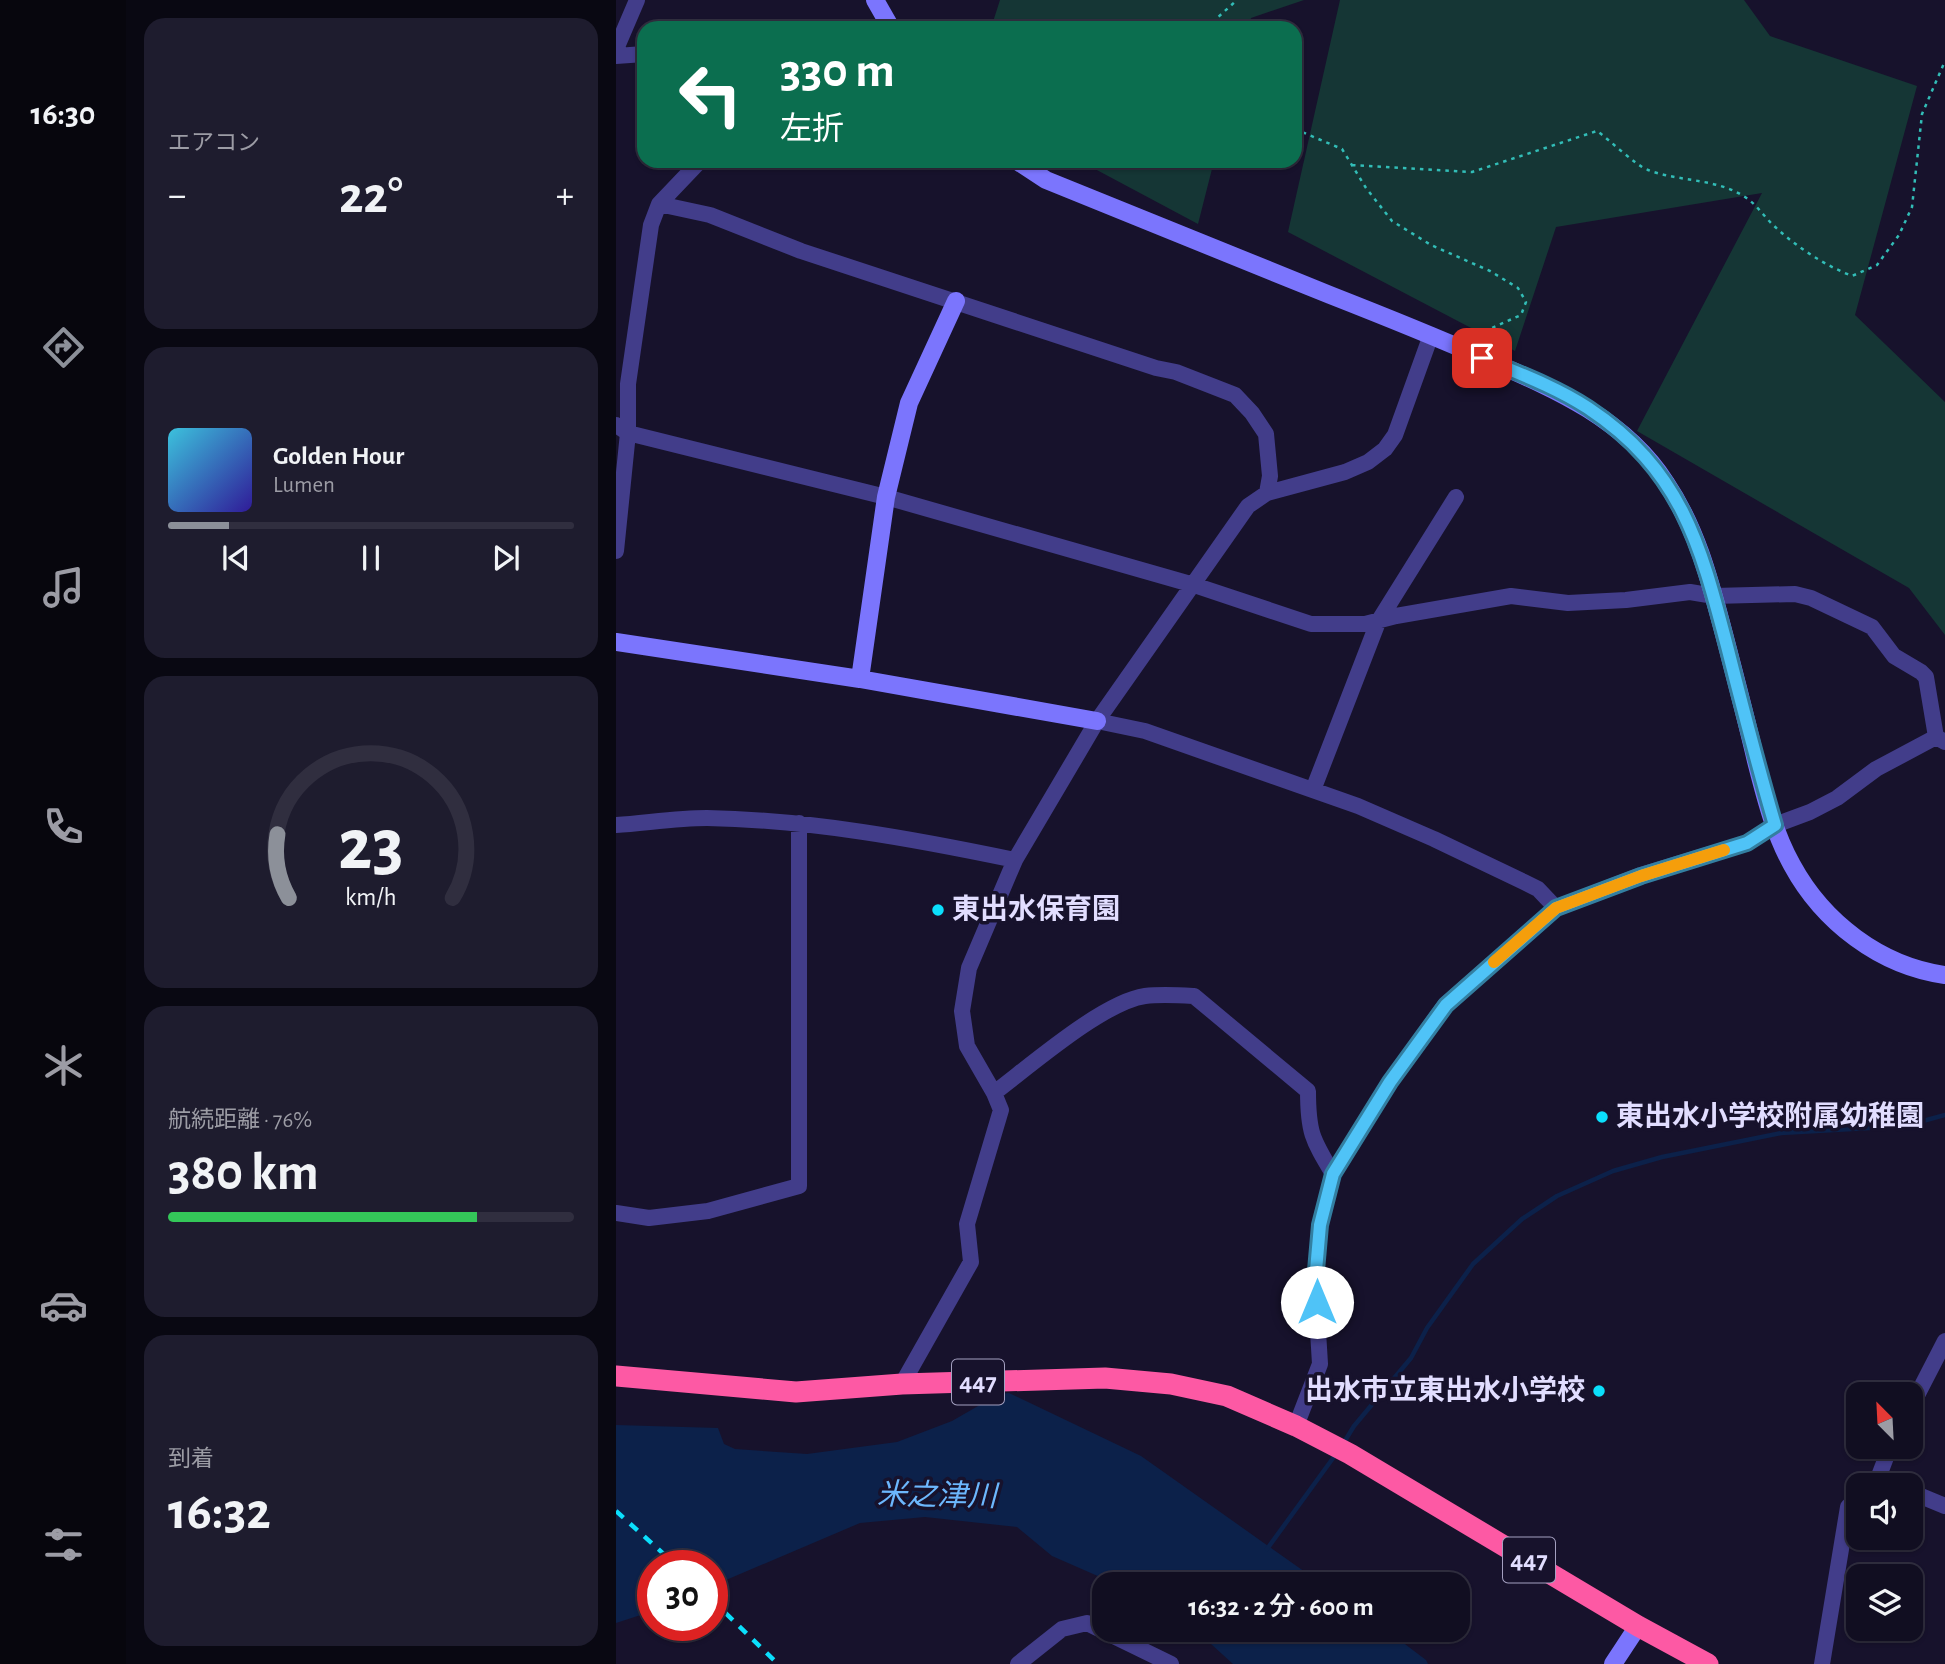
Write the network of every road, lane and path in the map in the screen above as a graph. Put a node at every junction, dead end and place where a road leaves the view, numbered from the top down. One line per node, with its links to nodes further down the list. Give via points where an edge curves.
1 (637, 0): 6 (street)
2 (875, 0): 4 (street)
3 (1237, 0): 5 (path)
4 (887, 21)
5 (1214, 21)
6 (616, 49)
7 (637, 54): 8 (street)
8 (616, 56)
9 (1945, 61): 11 (path, via 1922,114 1912,207 1877,265 1852,276 1825,265 1747,198 1726,187 1645,169 1597,131 1472,172)
10 (1302, 132): 11 (path, via 1342,149)
11 (1352, 165): 17 (path, via 1392,221 1518,288 1526,302 1521,315)
12 (693, 168): 14 (street)
13 (1028, 168): 16 (street, via 1046,180)
14 (659, 204): 15 (street, via 710,215 801,251); 18 (street, via 651,225)
15 (956, 301): 19 (street, via 1235,395 1266,434); 20 (street, via 909,403)
16 (1431, 335): 19 (street, via 1395,435 1385,449 1345,472); 24 (street, via 1559,391 1613,427 1656,470 1678,501 1703,557)
17 (1474, 336)
18 (622, 429): 20 (street); 22 (street)
19 (1267, 493): 23 (street, via 1248,506)
20 (886, 497): 23 (street); 27 (street)
21 (1456, 497): 25 (street)
22 (616, 551)
23 (1194, 585): 25 (street, via 1311,624); 28 (street)
24 (1714, 596): 25 (street, via 1690,592 1568,603 1511,596); 29 (street, via 1811,597 1872,627 1894,656 1926,677); 33 (street)
25 (1378, 622): 30 (street)
26 (616, 642): 27 (street)
27 (860, 679): 28 (street)
28 (1097, 721): 30 (street, via 1145,731); 34 (street)
29 (1941, 740): 33 (street, via 1876,769 1810,812)
30 (1313, 790): 35 (street, via 1524,882)
31 (799, 822): 32 (street, via 704,818); 34 (street); 39 (street, via 799,1186 708,1211 649,1218)
32 (616, 825)
33 (1775, 825): 35 (street, via 1747,843); 36 (street, via 1791,864 1829,915 1867,947 1890,959)
34 (1015, 860): 37 (street, via 969,968 962,1011 967,1046)
35 (1556, 908): 38 (street, via 1446,1005 1390,1082)
36 (1945, 975)
37 (994, 1093): 38 (street, via 1101,1014 1142,996 1194,996 1308,1091 1313,1141); 42 (street, via 1001,1110 967,1224 971,1262)
38 (1333, 1174): 44 (street, via 1320,1225 1315,1282 1320,1364)
39 (616, 1213)
40 (1945, 1342): 43 (street)
41 (616, 1376): 42 (highway, 447, via 796,1392)
42 (902, 1384): 44 (highway, 447, via 1105,1378 1171,1384 1227,1396)
43 (1923, 1384)
44 (1296, 1426): 48 (highway, 447)
45 (1923, 1497): 46 (street)
46 (1945, 1506)
47 (1846, 1519): 53 (street)
48 (1638, 1626): 51 (street); 52 (highway, 447)
49 (1018, 1664): 50 (street, via 1062,1629 1087,1623)
50 (1171, 1664)
51 (1613, 1664)
52 (1708, 1664)
53 (1822, 1664)

